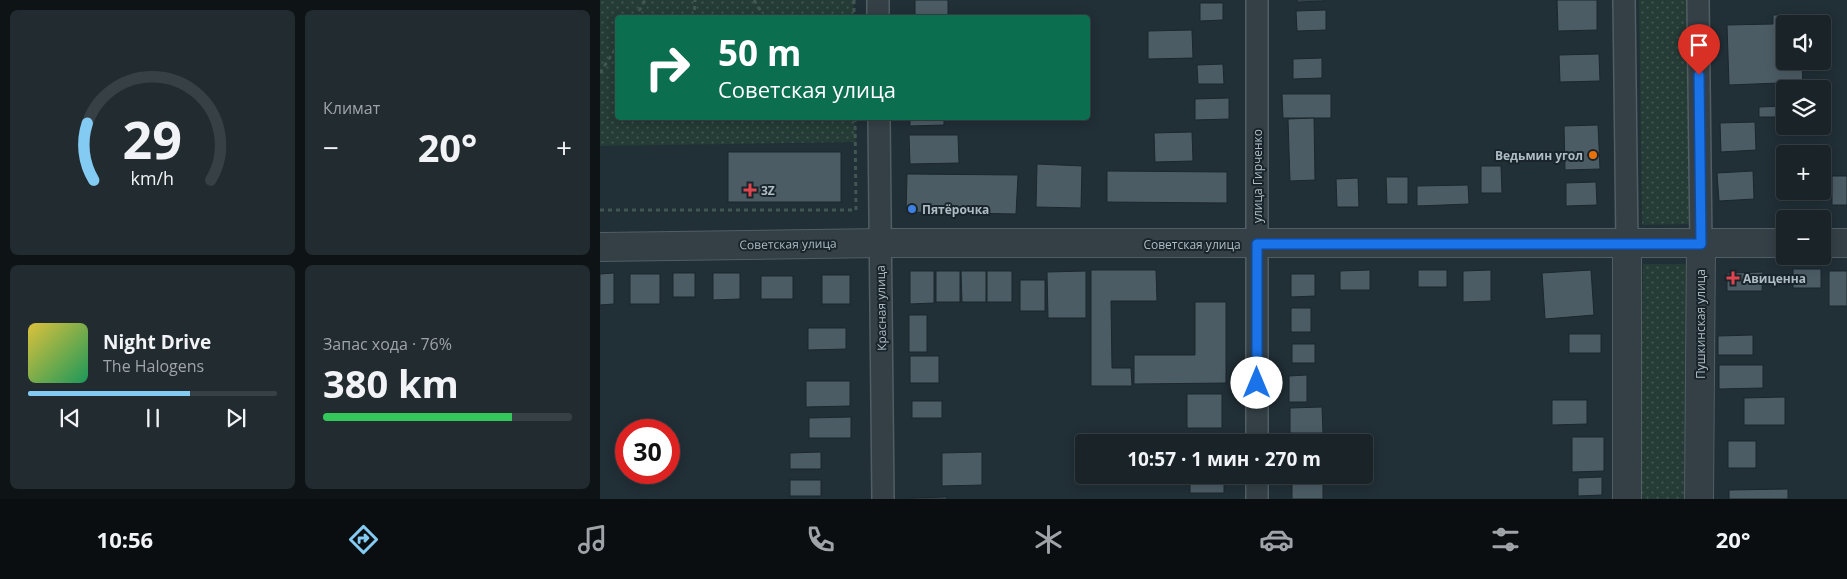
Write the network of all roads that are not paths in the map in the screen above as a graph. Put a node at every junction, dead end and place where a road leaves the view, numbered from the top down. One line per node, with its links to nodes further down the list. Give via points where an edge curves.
1 (878, 0): 5 (street)
2 (1257, 0): 11 (street, улица Гирченко)
3 (1624, 0): 12 (street)
4 (1698, 0): 13 (street, Пушкинская улица)
5 (878, 15)
6 (879, 120): 7 (street, Красная улица)
7 (880, 243): 11 (street, Советская улица); 14 (street, Советская улица); 17 (street, Красная улица)
8 (1776, 243): 13 (street, Советская улица)
9 (1831, 243): 10 (street)
10 (1847, 243)
11 (1257, 244): 12 (street, Советская улица); 15 (street, улица Гирченко)
12 (1627, 244): 13 (street, Советская улица); 19 (street)
13 (1701, 244): 20 (street, Пушкинская улица)
14 (600, 247)
15 (1257, 434)
16 (1257, 484): 18 (street)
17 (883, 499)
18 (1257, 499)
19 (1627, 499)
20 (1699, 499)

